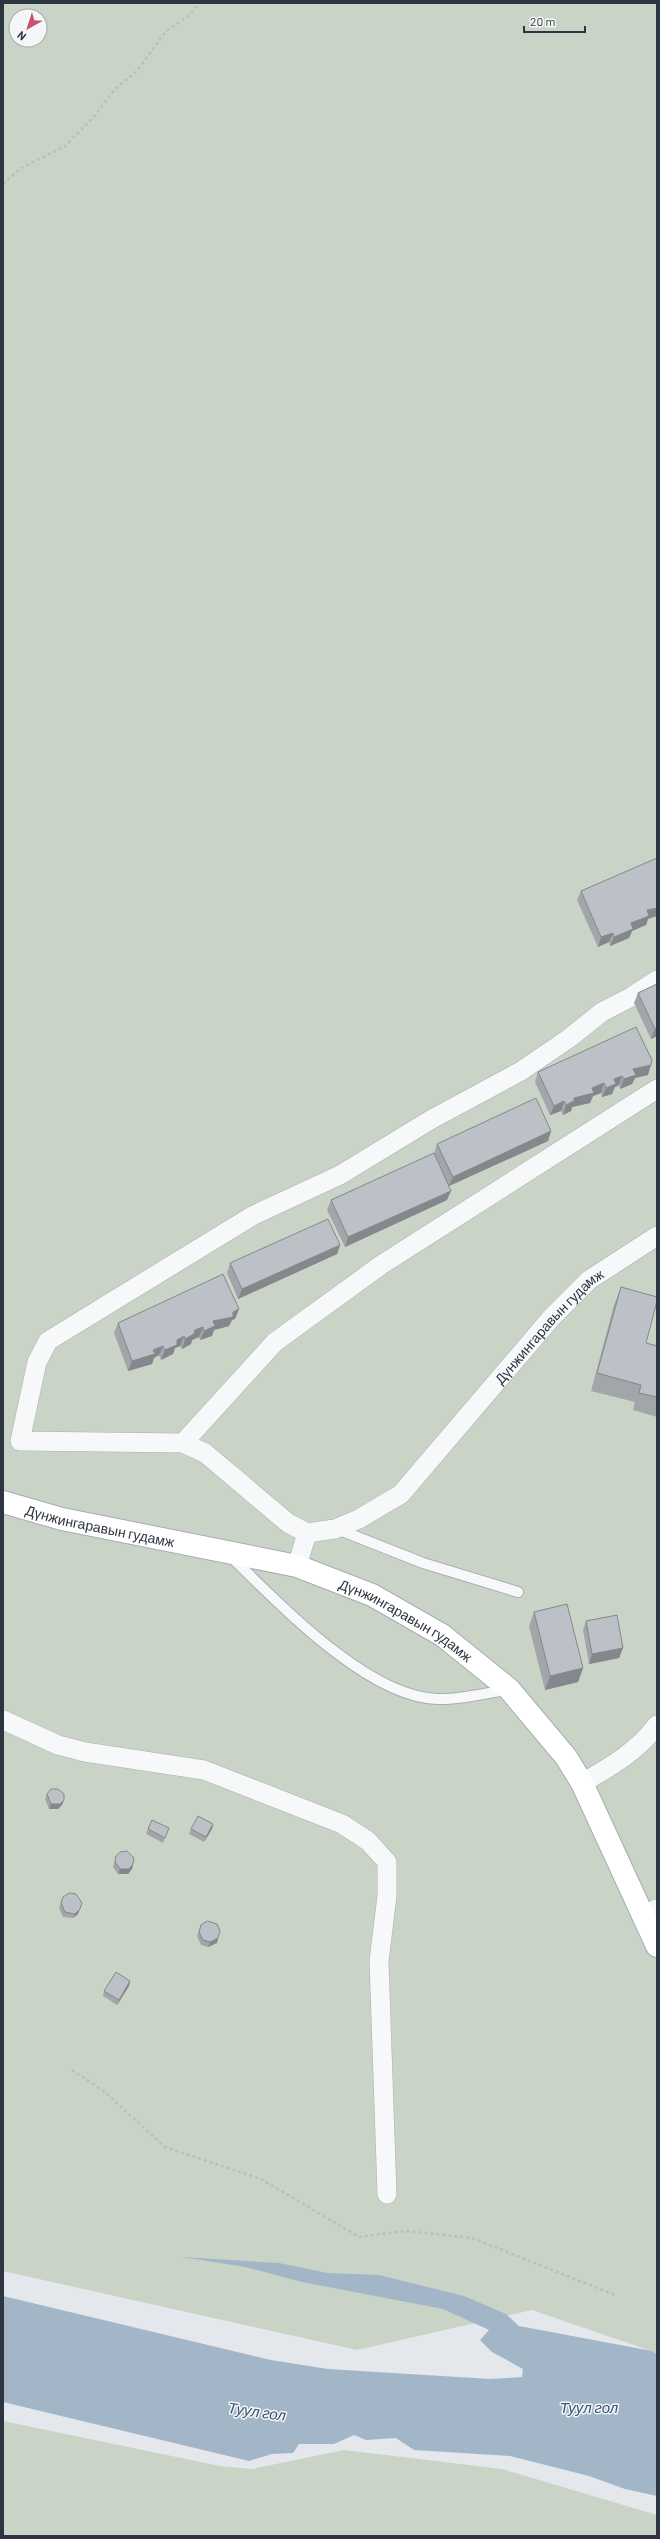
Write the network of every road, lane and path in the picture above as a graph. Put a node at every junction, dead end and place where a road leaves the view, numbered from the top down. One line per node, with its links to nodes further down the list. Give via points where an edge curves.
1 (199, 3): 2 (path, via 190,14 166,31 137,71 115,89 93,118 64,146 21,168)
2 (3, 184)
3 (657, 980): 6 (street, via 632,997 602,1012 521,1071 432,1119 340,1175 252,1216 48,1341 38,1362 20,1440)
4 (657, 1089): 6 (street, via 381,1265 275,1342)
5 (657, 1236): 8 (street, Дүнжингаравын гудамж, via 589,1280 552,1317 401,1494 359,1519)
6 (183, 1442): 9 (street, via 205,1453 288,1523)
7 (3, 1502): 10 (main road, Дүнжингаравын гудамж, via 62,1519)
8 (335, 1529): 9 (street, Дүнжингаравын гудамж); 12 (lane, via 423,1563)
9 (307, 1533): 11 (street)
10 (224, 1551): 11 (main road, Дүнжингаравын гудамж); 13 (lane, via 329,1647 381,1681 414,1695 437,1699)
11 (297, 1566): 13 (main road, Дүнжингаравын гудамж, via 372,1595 442,1635)
12 (518, 1592)
13 (510, 1690): 16 (main road, Дүнжингаравын гудамж, via 566,1757)
14 (3, 1720): 20 (street, via 58,1745 86,1752 204,1770 342,1824 368,1841 386,1862 387,1896 379,1961)
15 (657, 1725): 16 (street, via 648,1737 624,1758)
16 (582, 1784): 17 (main road, Дүнжингаравын гудамж)
17 (650, 1912): 18 (main road, Дүнжингаравын гудамж)
18 (657, 1946)
19 (72, 2070): 21 (path, via 105,2092 165,2146 261,2178 359,2237 406,2231 472,2238)
20 (387, 2194)
21 (616, 2295)

